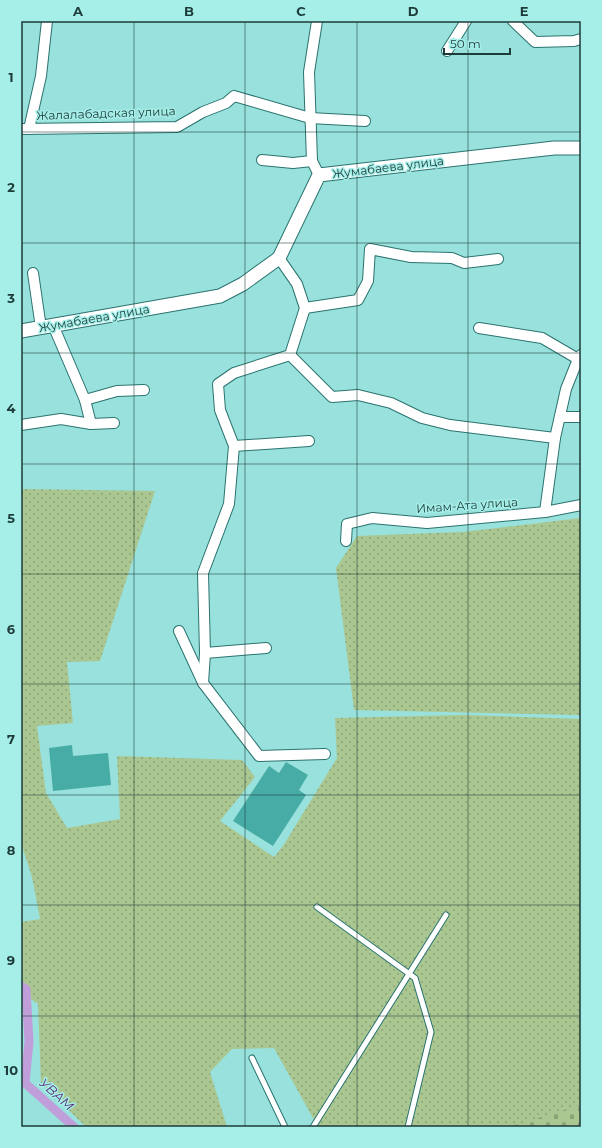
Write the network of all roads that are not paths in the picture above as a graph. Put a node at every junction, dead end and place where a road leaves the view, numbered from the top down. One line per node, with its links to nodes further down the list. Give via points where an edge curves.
1 (47, 21): 9 (street, Жалалабадская улица, via 41,76)
2 (317, 21): 7 (street, via 309,72)
3 (466, 21): 6 (street)
4 (513, 21): 5 (street, via 535,42)
5 (581, 39)
6 (447, 51)
7 (310, 118): 8 (street, Жалалабадская улица); 9 (street, Жалалабадская улица, via 234,96 226,103 177,126); 12 (street)
8 (365, 121)
9 (25, 129)
10 (581, 148): 13 (street, Жумабаева улица, via 554,148)
11 (262, 160): 12 (street, via 292,163)
12 (312, 161): 13 (street)
13 (319, 175): 14 (street, Жумабаева улица)
14 (279, 258): 17 (street, via 297,284); 18 (street, Жумабаева улица, via 243,284 220,296)
15 (498, 259): 17 (street, via 464,263 452,258 411,256 370,249 368,281 358,300)
16 (33, 273): 18 (street)
17 (304, 308): 21 (street)
18 (47, 326): 20 (street, Жумабаева улица); 24 (street)
19 (479, 328): 22 (street, via 542,338)
20 (21, 331)
21 (290, 355): 30 (street, via 332,397 358,395 391,403 422,418 450,425); 32 (street, via 234,373 218,384 220,410)
22 (579, 357): 25 (street, via 566,389)
23 (144, 390): 24 (street, via 117,391)
24 (85, 400): 28 (street)
25 (560, 417): 26 (street); 30 (street)
26 (581, 417)
27 (114, 423): 28 (street)
28 (91, 424): 29 (street, via 61,419)
29 (21, 425)
30 (555, 438): 34 (street)
31 (309, 441): 32 (street)
32 (234, 446): 38 (street, via 229,504 203,573)
33 (581, 505): 34 (street, Имам-Ата улица)
34 (545, 512): 35 (street, Имам-Ата улица, via 427,523 372,518 347,524)
35 (346, 541)
36 (179, 631): 39 (street)
37 (266, 648): 38 (street)
38 (205, 653): 39 (street)
39 (203, 683): 40 (street, via 259,756)
40 (325, 754)
41 (317, 907): 43 (lane)
42 (446, 915): 43 (lane)
43 (409, 974): 46 (lane); 47 (lane, via 415,978 431,1032)
44 (252, 1058): 45 (lane)
45 (285, 1127)
46 (313, 1127)
47 (408, 1127)

